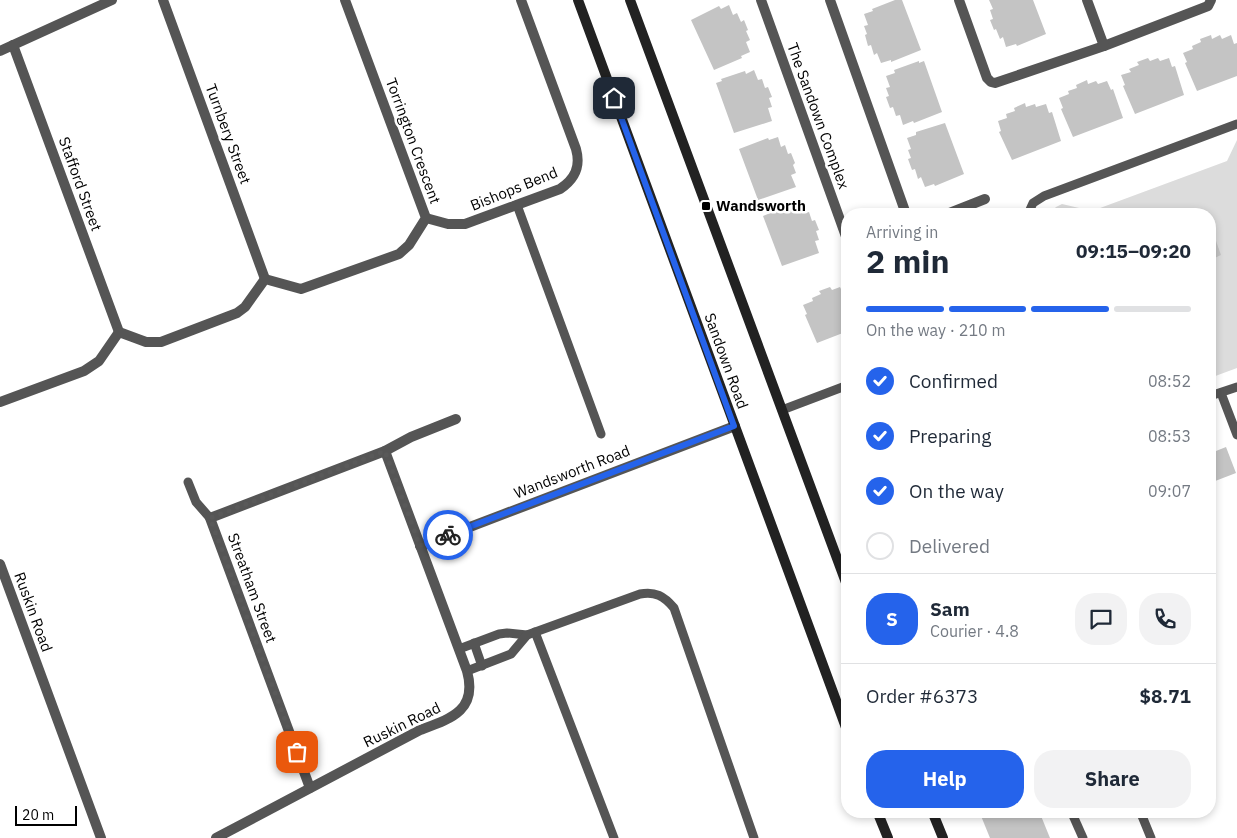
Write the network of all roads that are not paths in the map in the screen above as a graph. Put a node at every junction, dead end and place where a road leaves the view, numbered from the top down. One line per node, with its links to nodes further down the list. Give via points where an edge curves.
1 (112, 0): 12 (street)
2 (162, 0): 23 (street, Turnbery Street)
3 (345, 0): 21 (street, Torrington Crescent)
4 (521, 0): 17 (street, Bishops Bend, via 576,149 578,164 573,179 560,189)
5 (578, 0): 32 (main road, Sandown Road)
6 (630, 0): 30 (main road)
7 (761, 0): 22 (street, The Sandown Complex)
8 (830, 0): 18 (street)
9 (959, 0): 13 (street, via 990,82)
10 (1087, 0): 13 (street)
11 (1210, 0): 13 (street, via 1208,6)
12 (13, 45): 14 (street); 24 (street, Stafford Street)
13 (1104, 46)
14 (0, 51)
15 (1237, 124): 20 (lane, via 1044,196)
16 (985, 199): 19 (street)
17 (517, 205): 21 (street, Bishops Bend, via 465,224 448,224); 33 (lane)
18 (904, 208)
19 (962, 208)
20 (1031, 208)
21 (426, 218): 23 (street, Torrington Crescent, via 409,245 399,254 301,289)
22 (841, 223)
23 (265, 278): 24 (street, via 252,299 237,313 160,342 146,342)
24 (119, 332): 29 (street, via 99,360 84,371)
25 (1237, 387): 27 (lane)
26 (841, 389): 30 (lane)
27 (1221, 393): 28 (lane); 34 (lane)
28 (1216, 394)
29 (0, 402)
30 (782, 410): 40 (main road)
31 (456, 420): 35 (street)
32 (734, 426): 38 (street, Wandsworth Road); 46 (main road, Sandown Road)
33 (601, 434)
34 (1237, 435)
35 (385, 451): 37 (street); 38 (street, Ruskin Road)
36 (188, 482): 37 (lane, via 196,502)
37 (210, 518): 47 (street, Streatham Street)
38 (420, 546): 43 (street, Ruskin Road)
39 (0, 564): 52 (street, Ruskin Road)
40 (841, 569)
41 (531, 634): 42 (lane, via 499,634); 44 (lane, via 510,654); 54 (lane); 55 (lane, via 640,594 651,592 667,600 674,608)
42 (474, 643): 43 (lane); 44 (lane)
43 (459, 649): 45 (street, Ruskin Road)
44 (482, 666): 45 (lane)
45 (467, 671): 47 (street, Ruskin Road, via 467,700 450,719 420,730)
46 (841, 714)
47 (310, 788): 53 (street, Ruskin Road)
48 (880, 818): 56 (main road)
49 (935, 818): 57 (main road)
50 (1075, 818): 58 (lane)
51 (1143, 818): 59 (lane)
52 (101, 838)
53 (216, 838)
54 (614, 838)
55 (754, 838)
56 (888, 838)
57 (943, 838)
58 (1083, 838)
59 (1151, 838)

